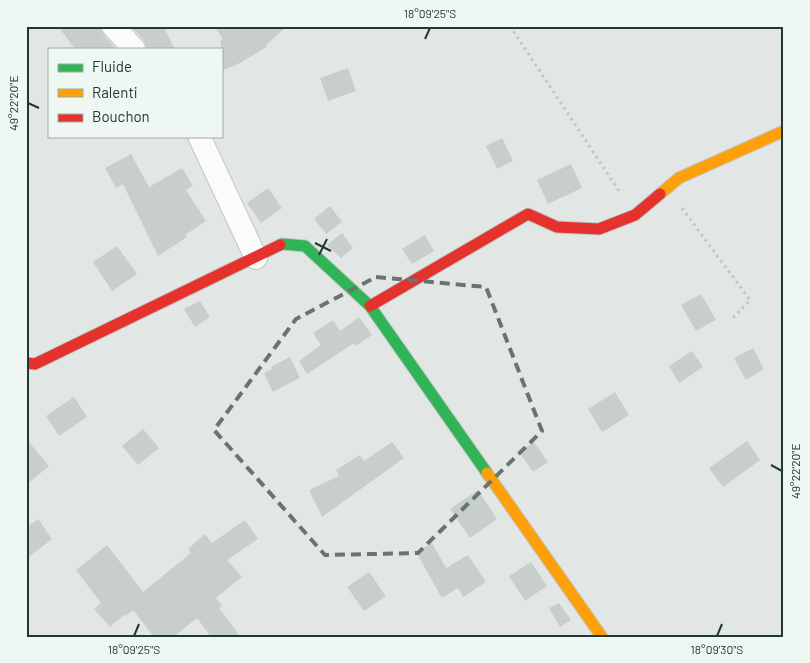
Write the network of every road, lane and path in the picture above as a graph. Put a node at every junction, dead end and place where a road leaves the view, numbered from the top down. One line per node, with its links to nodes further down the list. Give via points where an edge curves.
1 (113, 26): 3 (street)
2 (510, 26): 7 (path)
3 (133, 48)
4 (784, 131): 6 (street, via 679,178)
5 (200, 138): 8 (street)
6 (667, 188): 7 (street); 10 (path, via 750,300)
7 (635, 215): 9 (street, via 599,230 557,227 528,214)
8 (256, 258): 9 (street, via 282,244 305,246); 11 (street, via 35,364)
9 (370, 306): 12 (street)
10 (733, 318)
11 (26, 363)
12 (602, 637)

